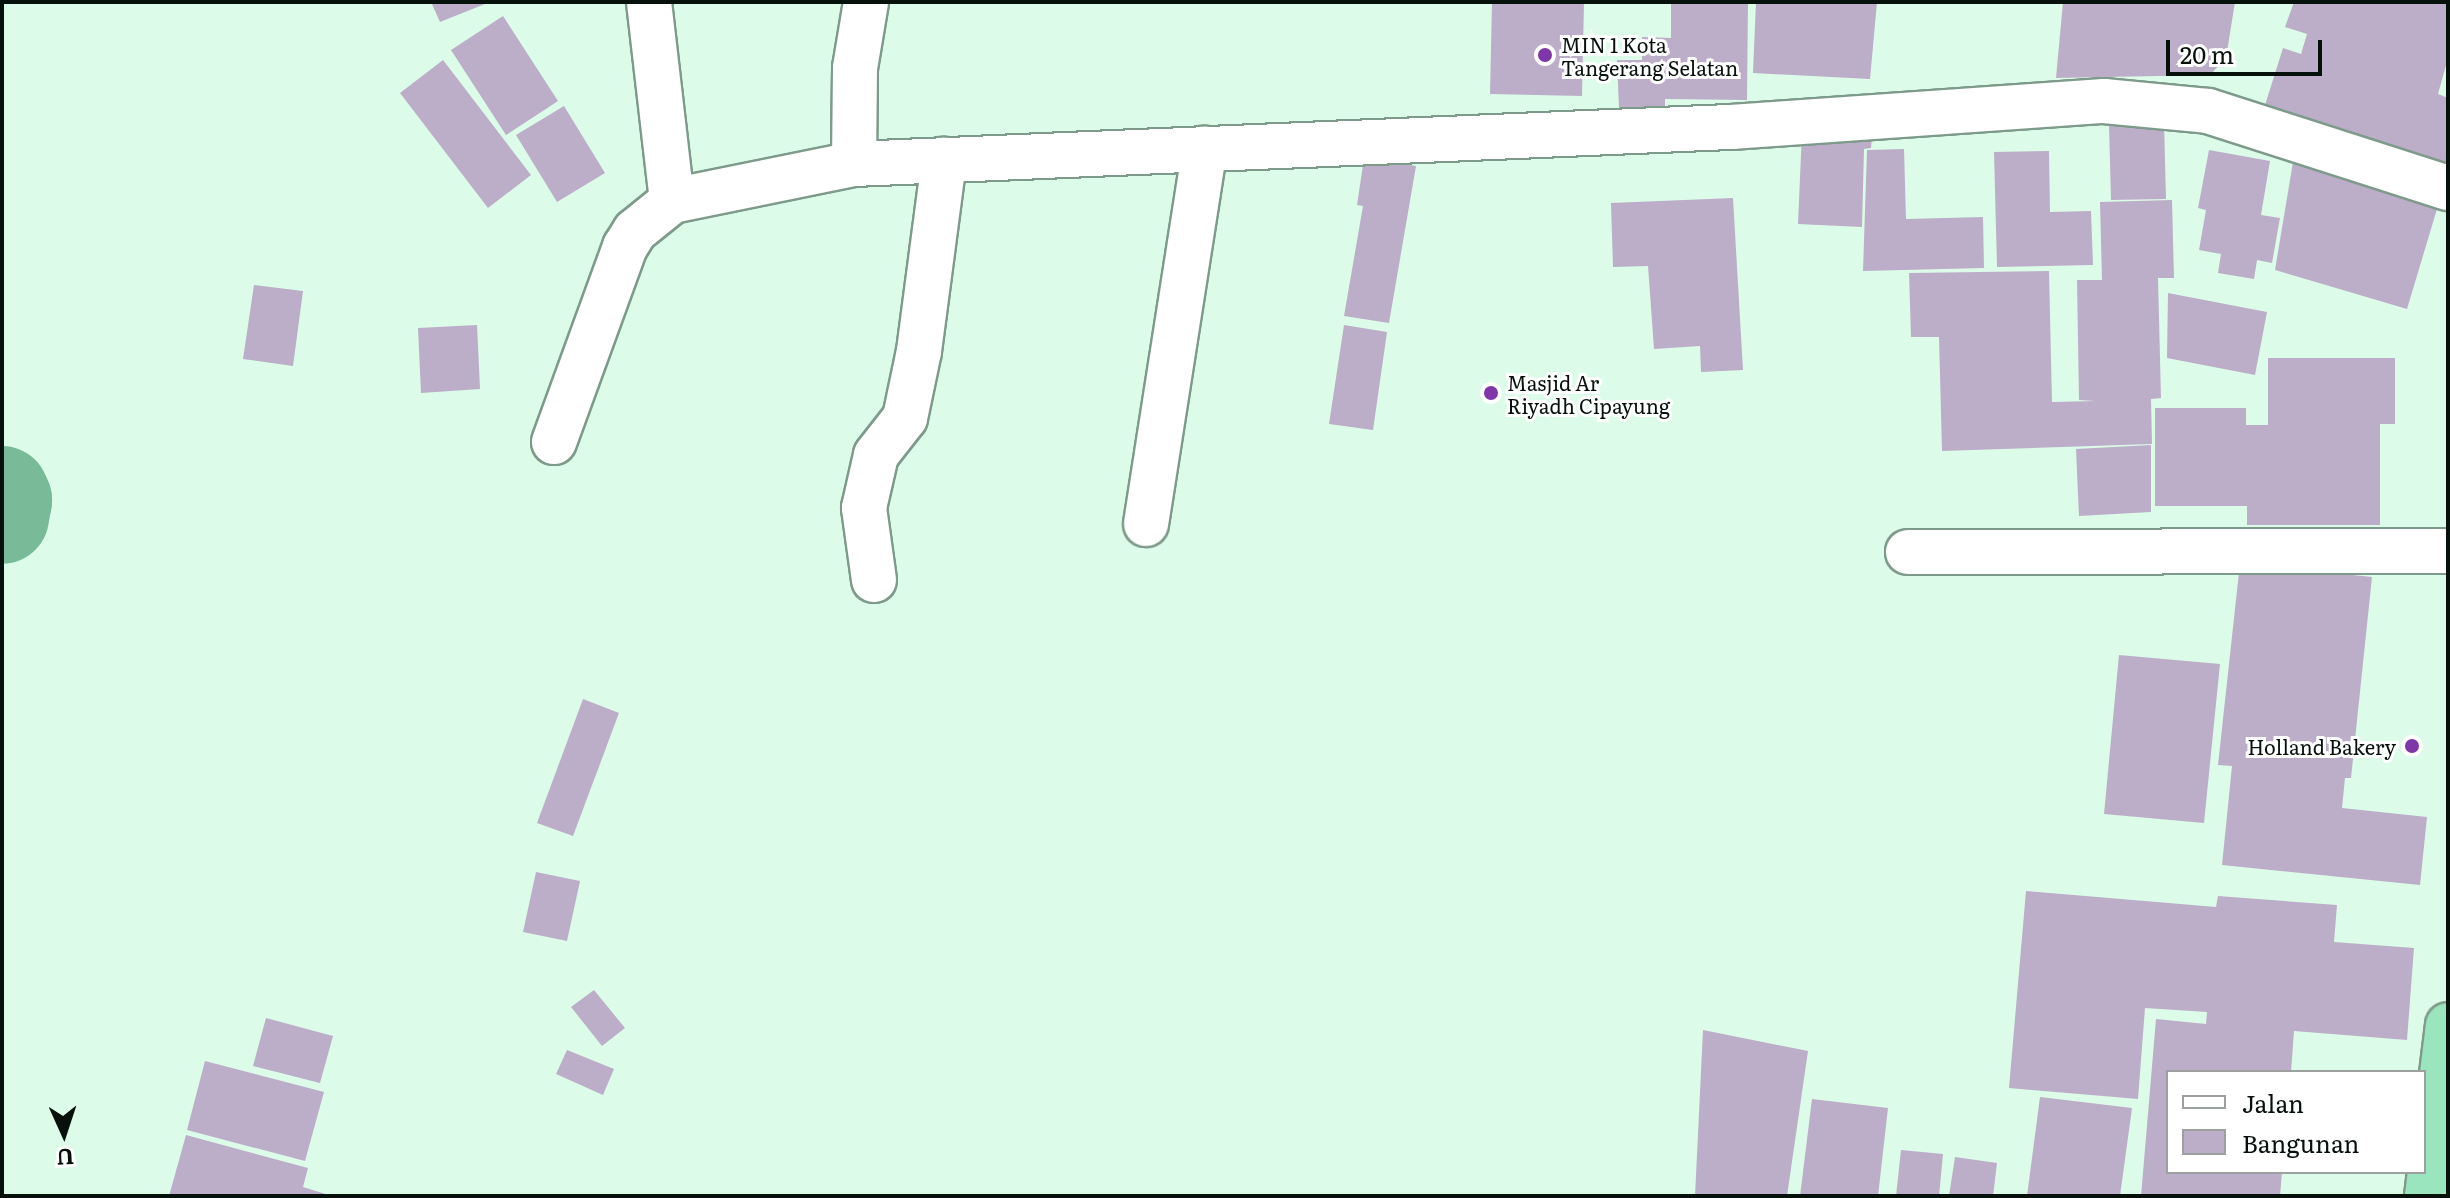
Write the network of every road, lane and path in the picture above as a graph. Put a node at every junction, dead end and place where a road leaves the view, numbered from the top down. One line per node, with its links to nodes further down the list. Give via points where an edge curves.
1 (649, 2): 7 (street)
2 (866, 2): 5 (street, via 855,68)
3 (1205, 149): 4 (street); 6 (street, via 1731,127 2104,101 2208,111); 9 (street)
4 (944, 160): 5 (street); 12 (street, via 905,418 876,455 864,508)
5 (854, 164): 7 (street)
6 (2448, 188)
7 (672, 201): 8 (street, via 635,231 625,247)
8 (554, 442)
9 (1146, 524)
10 (2448, 551): 11 (street)
11 (1908, 552)
12 (874, 580)
13 (2448, 1025): 14 (highway)
14 (2427, 1196)

